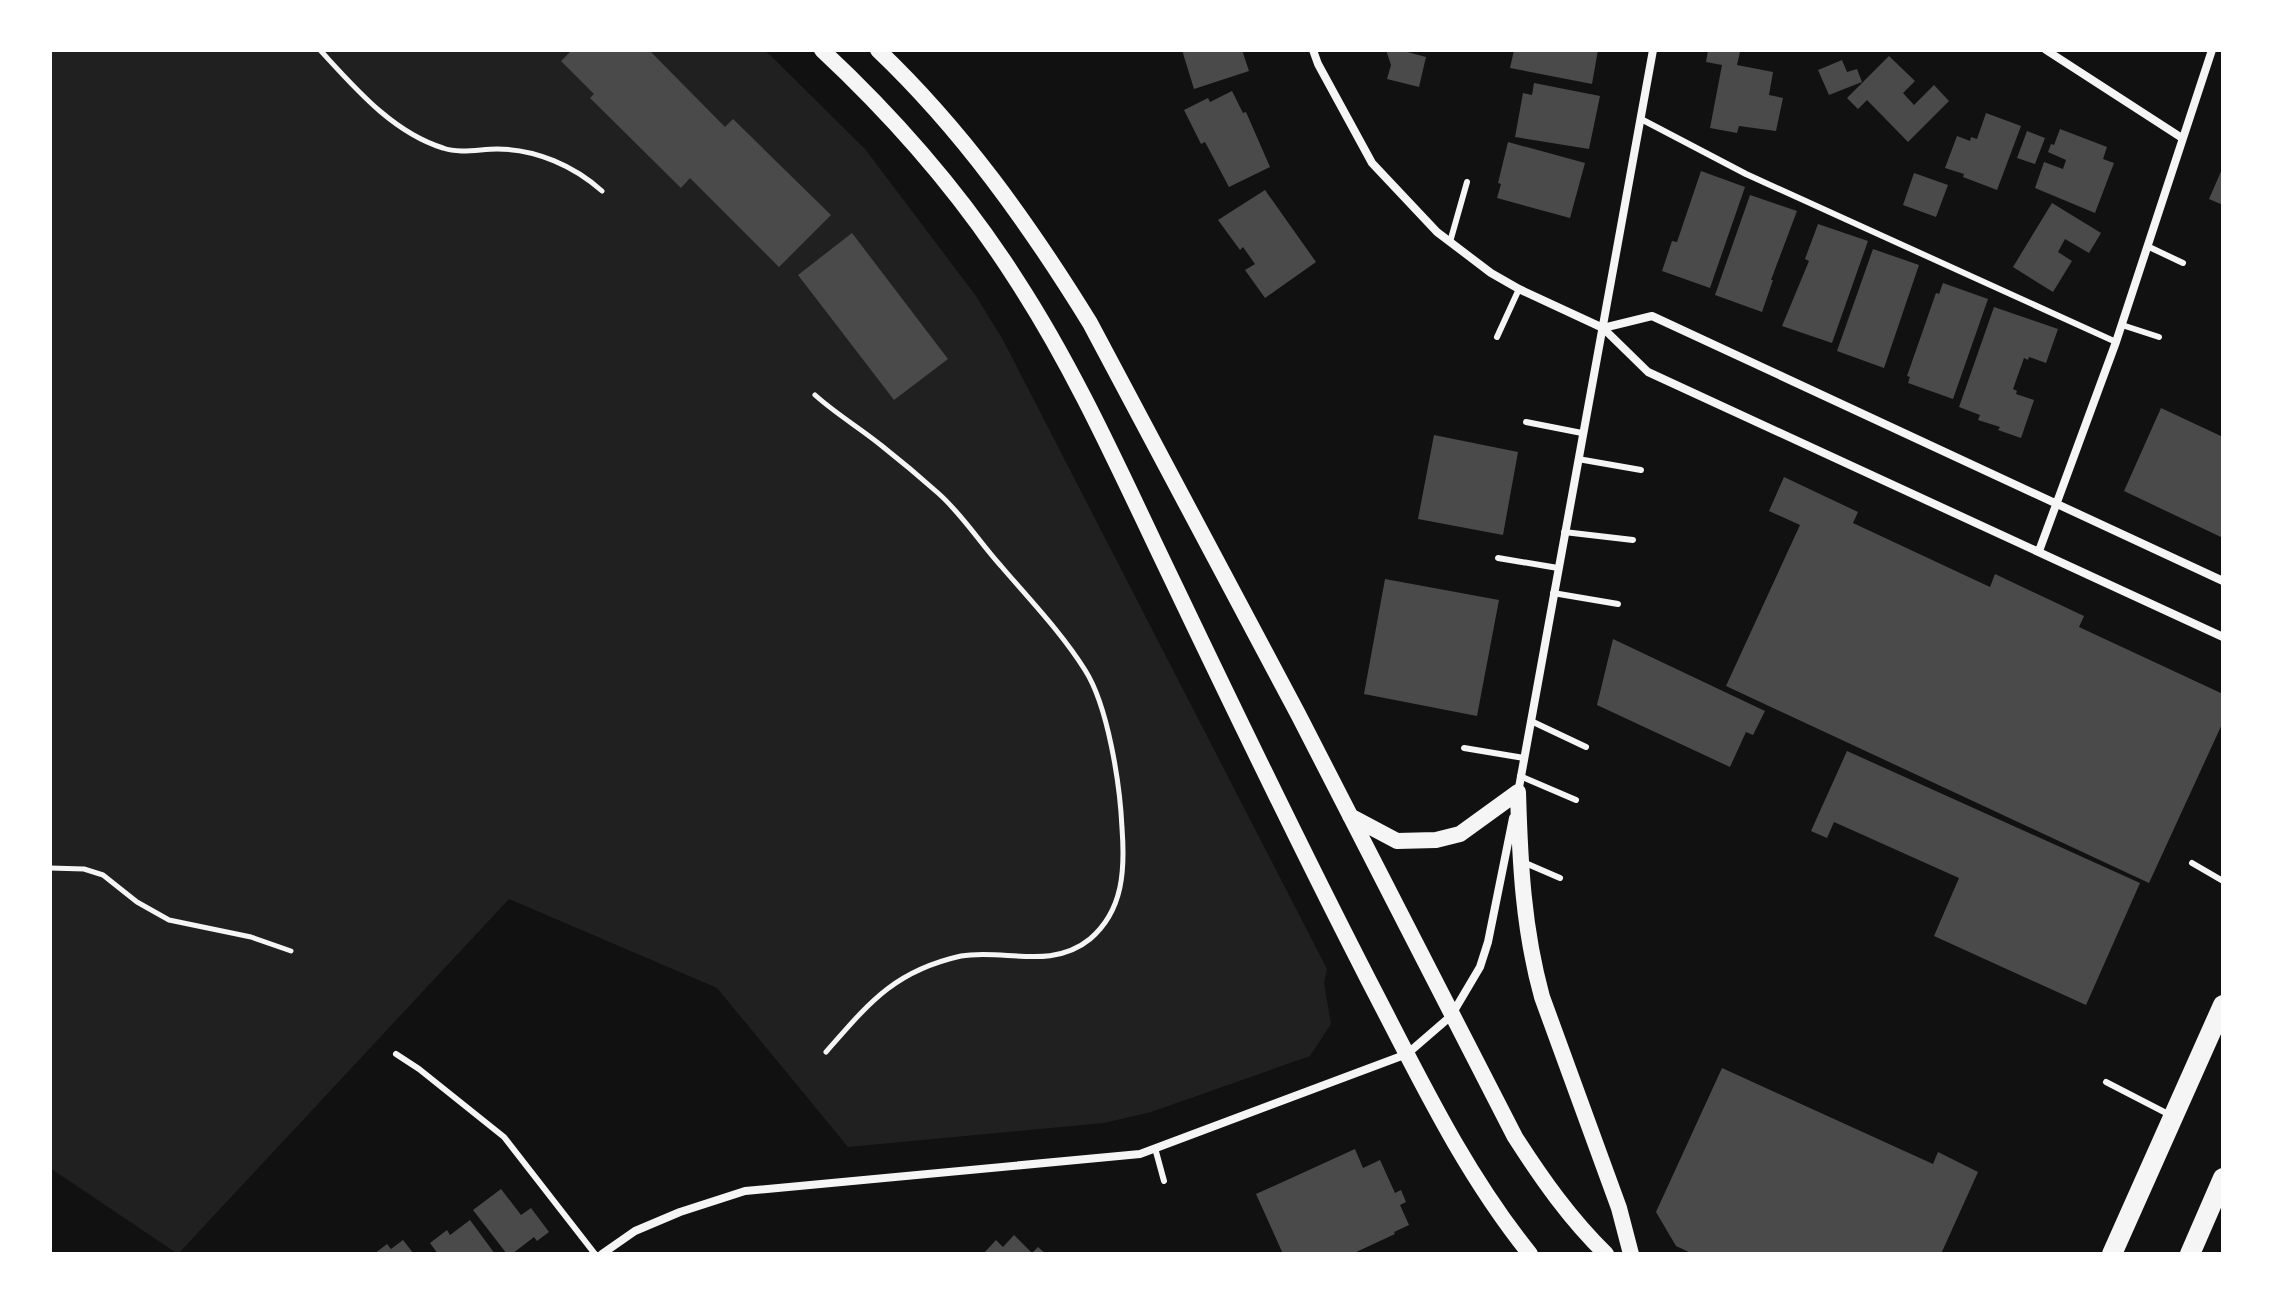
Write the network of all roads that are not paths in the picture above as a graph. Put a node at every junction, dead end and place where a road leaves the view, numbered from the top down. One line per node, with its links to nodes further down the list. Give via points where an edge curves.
1 (822, 50): 47 (main road, via 935,169 1018,282 1086,403)
2 (878, 50): 39 (main road, via 975,155 1054,264 1124,385)
3 (1313, 50): 10 (street, via 1372,163)
4 (1653, 50): 7 (street)
5 (2046, 50): 8 (street)
6 (2212, 50): 8 (street)
7 (1641, 119): 15 (street); 18 (lane, via 1746,174)
8 (2182, 138): 11 (street)
9 (1467, 182): 10 (lane)
10 (1450, 242): 13 (street)
11 (2147, 246): 12 (lane); 14 (street)
12 (2183, 263)
13 (1519, 289): 15 (street); 16 (lane)
14 (2122, 325): 17 (lane); 18 (street)
15 (1603, 328): 20 (street); 23 (street, via 1652,316); 26 (street, via 1648,372)
16 (1497, 337)
17 (2159, 337)
18 (2116, 342): 23 (street)
19 (1526, 422): 20 (lane)
20 (1582, 433): 21 (street)
21 (1578, 459): 22 (lane); 24 (street)
22 (1641, 470)
23 (2058, 502): 26 (street); 29 (street)
24 (1564, 532): 25 (lane); 28 (street)
25 (1633, 540)
26 (2039, 551): 32 (street)
27 (1498, 558): 28 (lane)
28 (1558, 568): 30 (street)
29 (2223, 581)
30 (1553, 593): 31 (lane); 33 (street)
31 (1618, 604)
32 (2223, 637)
33 (1531, 721): 34 (lane); 36 (street)
34 (1586, 747)
35 (1464, 748): 36 (lane)
36 (1524, 758): 37 (street)
37 (1519, 784): 38 (lane); 39 (main road, via 1460,834 1436,840 1397,841); 40 (main road); 45 (street, via 1488,942 1475,978)
38 (1576, 800)
39 (1350, 816): 45 (main road)
40 (1520, 860): 42 (lane); 57 (main road, via 1525,924 1542,997)
41 (2192, 863): 43 (lane)
42 (1560, 878)
43 (2223, 881)
44 (2223, 1005): 49 (main road)
45 (1451, 1016): 47 (street); 56 (main road, via 1515,1137 1547,1186)
46 (396, 1054): 53 (lane, via 504,1137)
47 (1407, 1054): 50 (street); 55 (main road, via 1468,1168)
48 (2106, 1082): 49 (lane)
49 (2174, 1117): 58 (main road)
50 (1155, 1148): 52 (lane); 54 (street, via 1140,1154 745,1191 635,1231)
51 (2223, 1178): 59 (main road)
52 (1164, 1181)
53 (595, 1254)
54 (602, 1254)
55 (1530, 1254)
56 (1606, 1254)
57 (1631, 1254)
58 (2112, 1254)
59 (2190, 1254)

